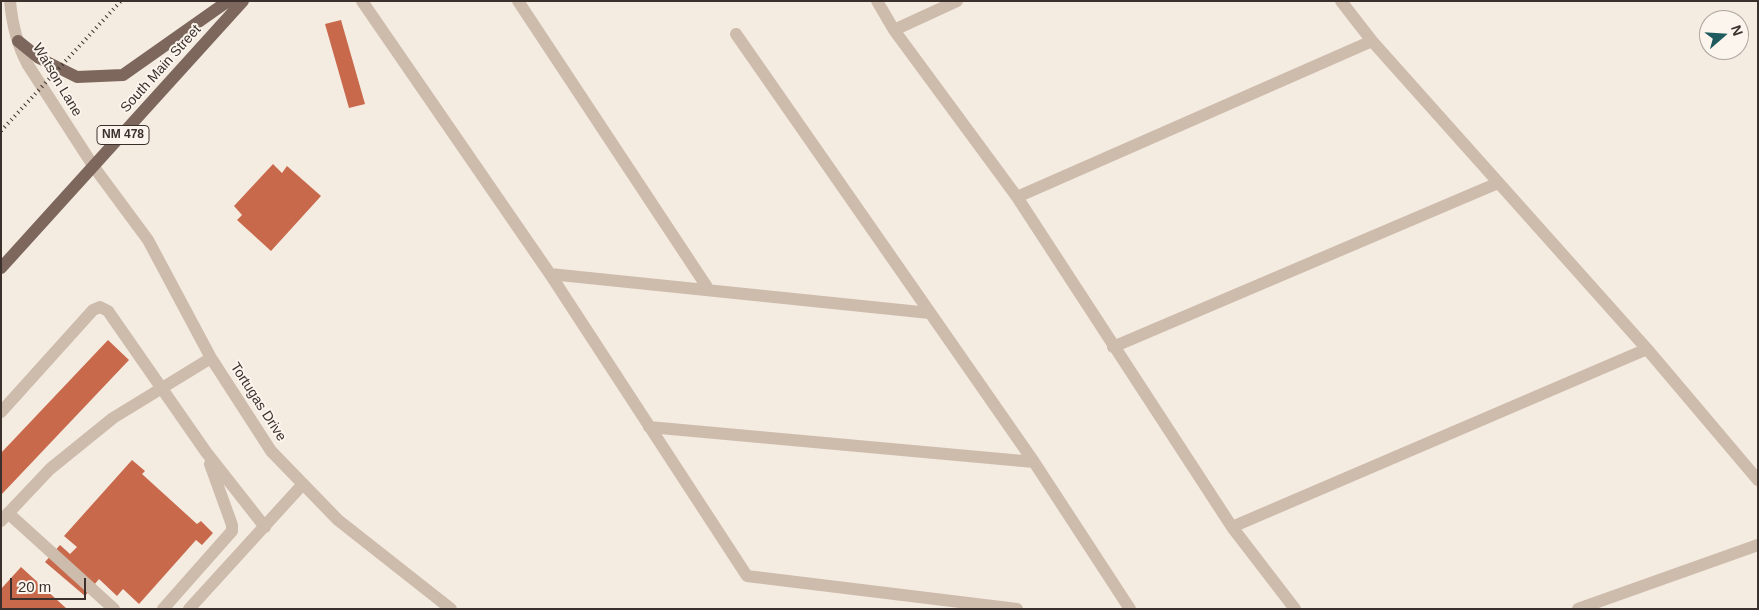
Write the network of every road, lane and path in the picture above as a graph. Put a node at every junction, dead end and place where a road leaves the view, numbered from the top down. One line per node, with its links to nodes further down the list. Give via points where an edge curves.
1 (10, 1): 12 (street, Watson Lane)
2 (228, 1): 12 (main road, via 123,75 77,77 39,58)
3 (243, 1): 13 (main road, South Main Street / NM 478)
4 (362, 1): 17 (street)
5 (518, 1): 18 (street)
6 (877, 1): 9 (street)
7 (956, 1): 9 (street)
8 (1341, 1): 11 (street)
9 (894, 30): 15 (street)
10 (736, 34): 19 (street)
11 (1372, 40): 14 (street); 15 (street)
12 (18, 41): 13 (street, Watson Lane, via 28,65)
13 (94, 168): 16 (main road, South Main Street / NM 478); 22 (street, Tortugas Drive, via 148,240)
14 (1498, 183): 20 (street); 21 (street)
15 (1017, 197): 20 (street)
16 (1, 268)
17 (550, 274): 18 (street); 25 (street)
18 (709, 290): 19 (street)
19 (930, 313): 27 (street)
20 (1113, 347): 32 (street)
21 (1647, 348): 28 (street); 32 (street)
22 (211, 358): 23 (street); 29 (street, Tortugas Drive, via 271,451)
23 (161, 388): 24 (street, via 108,310 100,307 93,310); 26 (street); 30 (street, via 113,418 50,469)
24 (1, 412)
25 (650, 427): 27 (street); 38 (street, via 747,576)
26 (206, 452): 31 (street); 35 (street, via 232,531)
27 (1034, 462): 39 (street)
28 (1758, 480)
29 (303, 484): 31 (street); 37 (street, Tortugas Drive, via 338,520)
30 (5, 517): 34 (street)
31 (265, 527): 36 (street)
32 (1232, 528): 40 (street)
33 (1758, 545): 41 (street)
34 (114, 609)
35 (163, 609)
36 (189, 609)
37 (451, 609)
38 (1017, 609)
39 (1130, 609)
40 (1295, 609)
41 (1578, 609)

